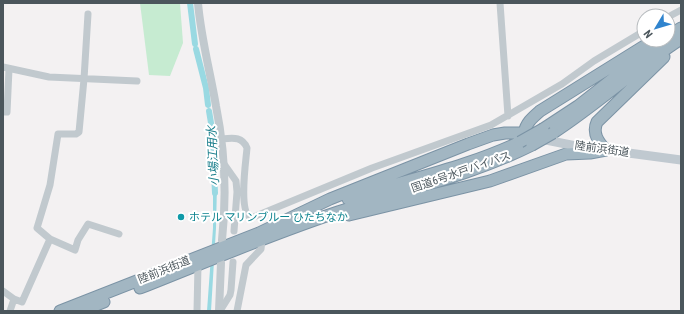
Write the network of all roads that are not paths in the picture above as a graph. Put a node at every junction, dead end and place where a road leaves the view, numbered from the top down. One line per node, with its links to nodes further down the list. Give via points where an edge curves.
1 (198, 3): 19 (street, via 203,46 217,107)
2 (500, 3): 14 (street)
3 (88, 14): 10 (street)
4 (636, 36): 12 (street)
5 (681, 39): 17 (highway, 国道6号水戸バイパス, via 583,113)
6 (681, 43): 20 (highway, via 597,122 595,133)
7 (641, 48): 15 (highway, via 540,111)
8 (652, 48): 17 (highway, 国道6号水戸バイパス)
9 (6, 68): 10 (street, via 49,78); 13 (street, via 7,112)
10 (84, 79): 11 (street); 27 (street, via 78,132 58,134 50,185 37,228)
11 (137, 81)
12 (520, 109): 14 (street); 15 (street)
13 (3, 112)
14 (508, 116): 16 (street)
15 (529, 121): 18 (highway)
16 (492, 130): 18 (highway); 19 (street, via 372,168 251,218 246,214 243,191 247,148 240,139); 23 (highway, via 330,199)
17 (548, 131): 18 (highway, 国道6号水戸バイパス, bridge); 25 (highway, 国道6号水戸バイパス, bridge, via 532,146 472,171 336,212)
18 (522, 137): 20 (main road, 陸前浜街道); 23 (highway, 国道6号水戸バイパス, via 502,150 470,162 356,196)
19 (221, 139): 22 (street)
20 (606, 150): 21 (main road, 陸前浜街道); 25 (highway, via 566,154 484,183)
21 (681, 160)
22 (224, 164): 24 (street, via 236,181); 28 (street, via 226,200)
23 (269, 228): 36 (highway, 陸前浜街道)
24 (234, 231)
25 (283, 232): 29 (highway, 陸前浜街道)
26 (119, 234): 27 (street, via 88,224 74,250)
27 (50, 239): 34 (street, via 22,302)
28 (222, 240)
29 (262, 240): 32 (highway, 陸前浜街道); 40 (street, via 261,249 246,265)
30 (232, 262): 39 (street, via 230,295)
31 (221, 263): 39 (street)
32 (198, 265): 37 (highway, 陸前浜街道); 38 (street)
33 (3, 291): 34 (street)
34 (14, 299): 35 (street)
35 (10, 311)
36 (60, 311)
37 (81, 311)
38 (197, 311)
39 (219, 311)
40 (237, 311)

